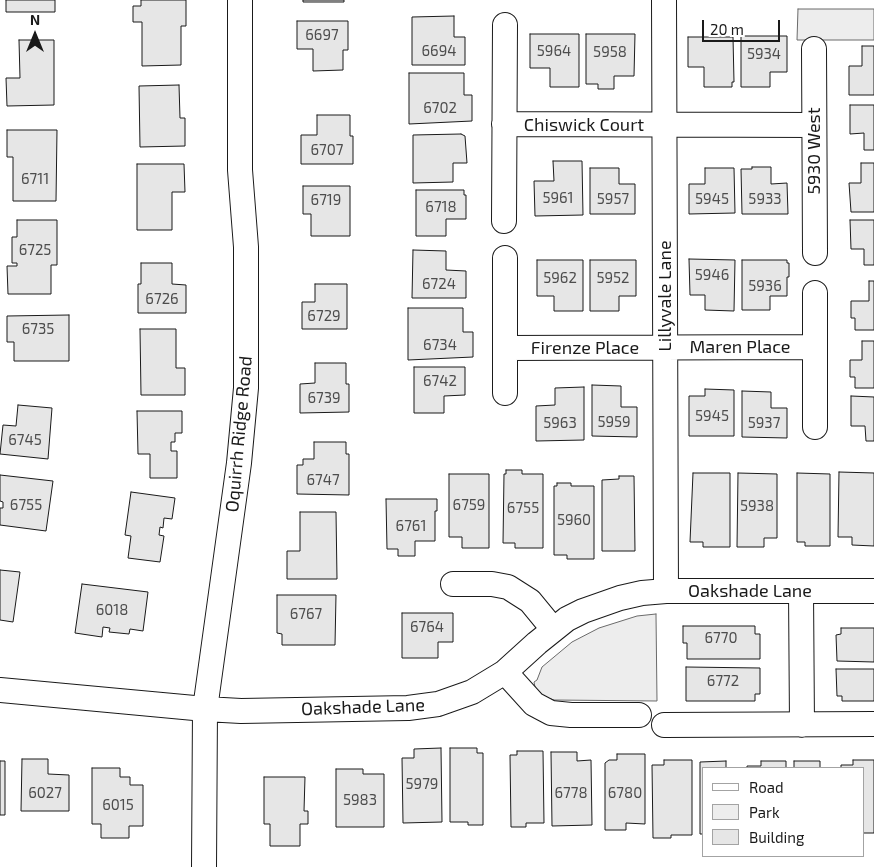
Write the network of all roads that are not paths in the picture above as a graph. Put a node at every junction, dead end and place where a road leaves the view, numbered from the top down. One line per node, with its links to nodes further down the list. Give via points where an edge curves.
1 (240, 0): 24 (street, Oquirrh Ridge Road, via 240,170 246,247 246,388 239,463)
2 (664, 0): 6 (street, Lillyvale Lane)
3 (505, 25): 5 (street, Chiswick Court)
4 (814, 49): 7 (street, 5930 West)
5 (504, 124): 6 (street, Chiswick Court); 8 (street, Chiswick Court)
6 (664, 125): 7 (street, Chiswick Court); 14 (street, Lillyvale Lane)
7 (814, 125): 9 (street, 5930 West)
8 (504, 221)
9 (815, 253)
10 (505, 258): 13 (street, Firenze Place)
11 (815, 293): 12 (street, Maren Place)
12 (815, 347): 14 (street, Maren Place); 16 (street, Maren Place)
13 (506, 348): 14 (street, Firenze Place); 15 (street, Firenze Place)
14 (665, 348): 18 (street, Lillyvale Lane)
15 (506, 392)
16 (815, 427)
17 (453, 584): 21 (street, via 508,587 530,601)
18 (666, 591): 19 (street, Oakshade Lane); 21 (street, Oakshade Lane, via 620,598 583,611)
19 (801, 591): 20 (street, Oakshade Lane); 26 (street)
20 (874, 591)
21 (553, 629): 22 (street, Oakshade Lane)
22 (505, 672): 24 (street, Oakshade Lane, via 472,692 423,706); 25 (street, via 534,704 551,712)
23 (0, 690): 24 (street, Oakshade Lane)
24 (205, 709): 29 (street, Oquirrh Ridge Road)
25 (640, 715)
26 (802, 724): 27 (street); 28 (street)
27 (874, 724)
28 (664, 725)
29 (204, 867)

